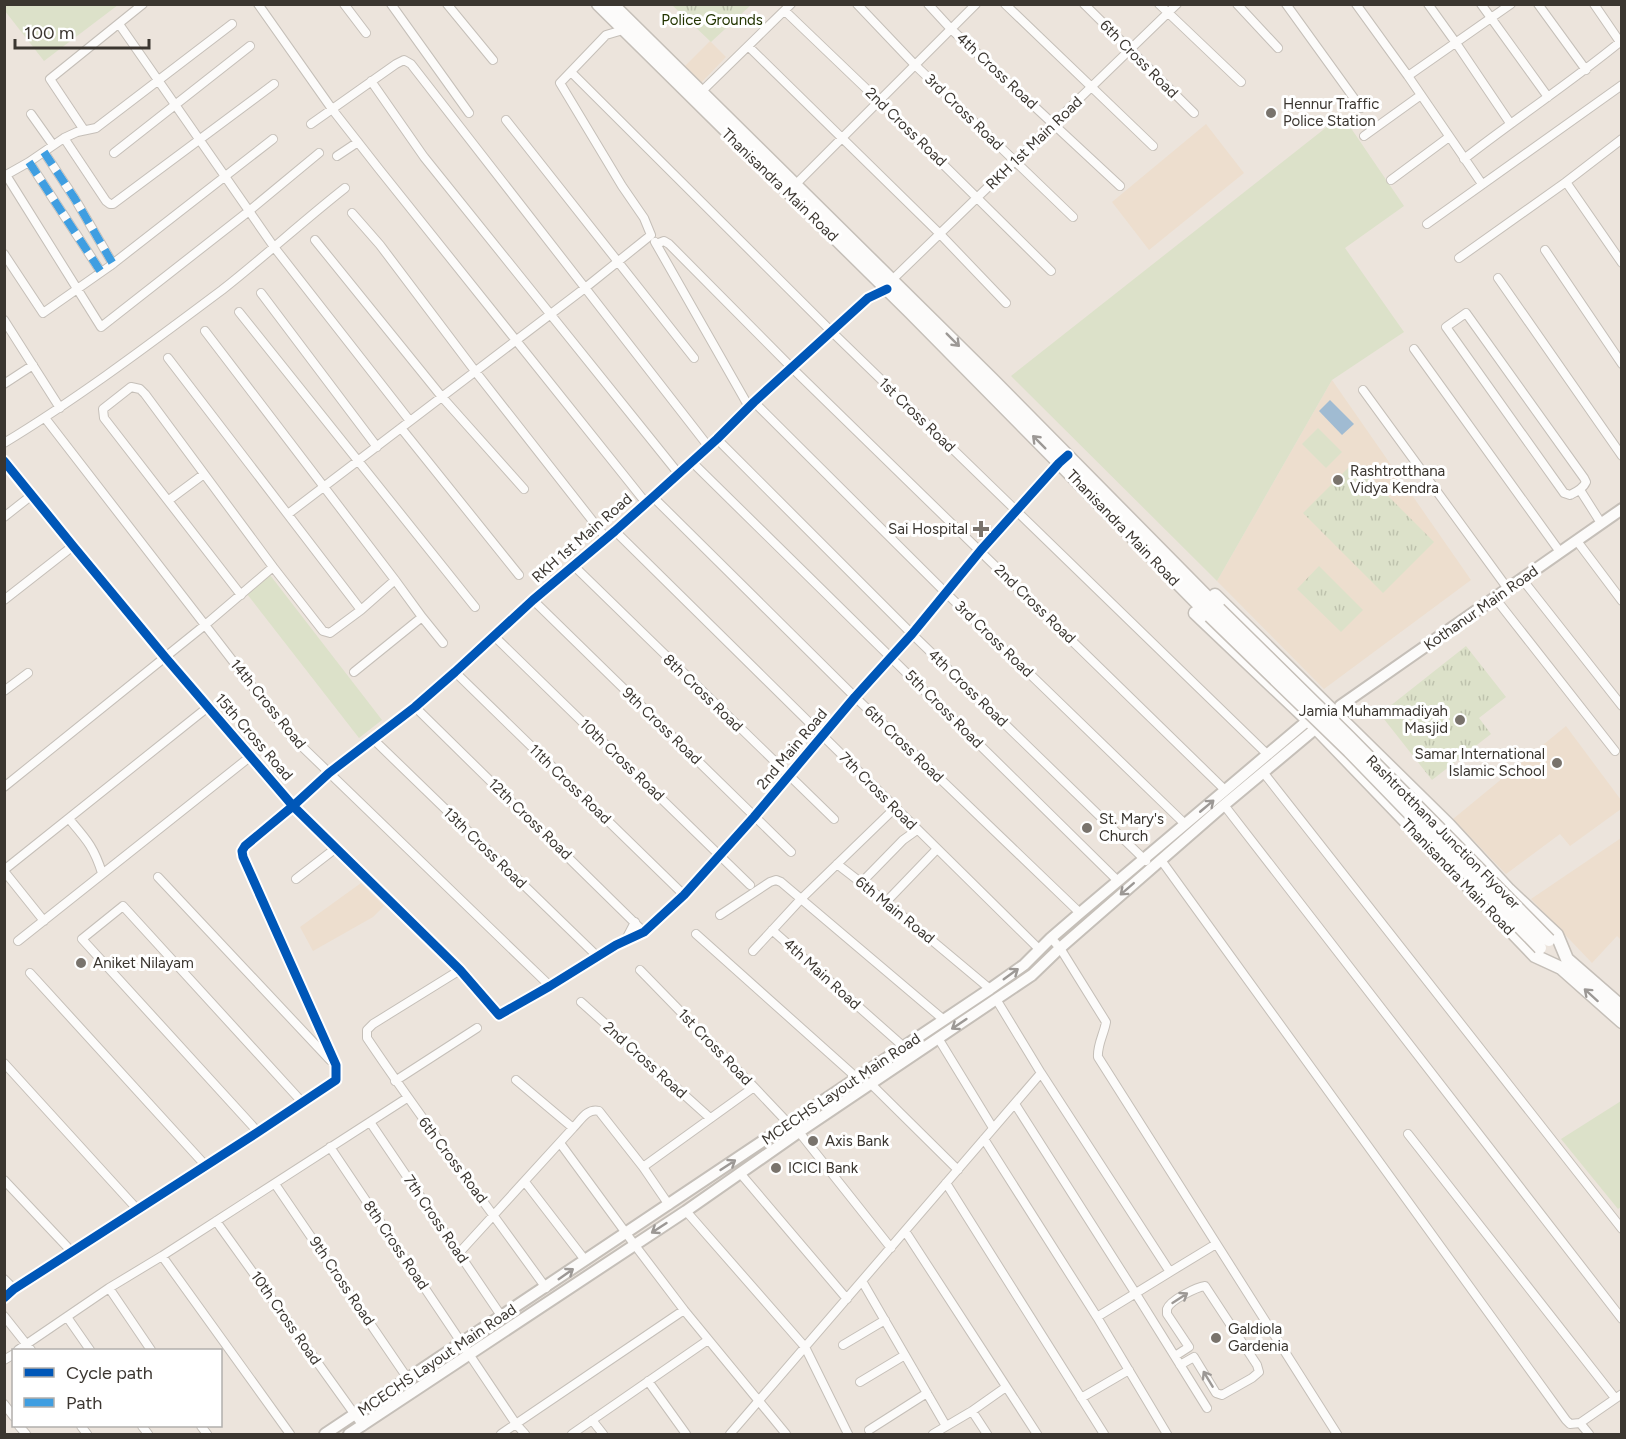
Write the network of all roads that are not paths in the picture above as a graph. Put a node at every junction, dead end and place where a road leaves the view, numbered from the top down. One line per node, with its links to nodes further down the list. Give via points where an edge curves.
1 (143, 4): 26 (street)
2 (258, 4): 53 (street)
3 (344, 4): 30 (street)
4 (390, 4): 54 (street)
5 (447, 4): 36 (street)
6 (598, 4): 29 (main road, Thanisandra Main Road)
7 (612, 4): 48 (main road, Thanisandra Main Road)
8 (857, 4): 37 (street, 3rd Cross Road)
9 (928, 4): 28 (street, 4th Cross Road)
10 (976, 4): 28 (street)
11 (1005, 4): 46 (street)
12 (1084, 4): 35 (street, 6th Cross Road)
13 (1159, 4): 24 (street)
14 (1177, 4): 24 (street, RKH 1st Main Road)
15 (1237, 4): 34 (street)
16 (1286, 4): 52 (street)
17 (1356, 4): 40 (street)
18 (1428, 4): 31 (street)
19 (1481, 4): 25 (street)
20 (1511, 4): 25 (street)
21 (1538, 4): 38 (street)
22 (1594, 4): 38 (street, via 1620,42)
23 (788, 8): 33 (street); 50 (street, 2nd Cross Road)
24 (1168, 13): 35 (street, RKH 1st Main Road); 43 (street)
25 (1491, 19): 31 (street); 49 (street)
26 (119, 24): 41 (street); 61 (street, via 50,79)
27 (232, 24): 41 (street)
28 (951, 29): 37 (street); 60 (street, 4th Cross Road)
29 (623, 30): 39 (street, via 606,35); 48 (main road, Thanisandra Main Road)
30 (366, 33)
31 (1456, 43): 40 (street); 58 (street)
32 (250, 46): 51 (street)
33 (748, 46): 48 (street); 67 (street)
34 (1278, 48)
35 (1130, 50): 46 (street, RKH 1st Main Road); 55 (street, 6th Cross Road)
36 (493, 60)
37 (915, 65): 50 (street); 78 (street, 3rd Cross Road)
38 (1586, 70): 49 (street)
39 (571, 72): 93 (street, 3rd Cross Road, via 560,83); 115 (street, 1st Cross Road)
40 (1408, 76): 47 (street)
41 (158, 80): 51 (street); 61 (street, via 96,128)
42 (371, 81): 53 (street); 107 (street, via 404,60 411,64); 112 (street, via 424,157)
43 (1241, 82)
44 (273, 84): 65 (street)
45 (1622, 85): 83 (street)
46 (1092, 87): 60 (street, RKH 1st Main Road); 71 (street)
47 (1421, 95): 62 (street); 63 (street)
48 (697, 96): 84 (main road, Thanisandra Main Road); 106 (main road, Thanisandra Main Road)
49 (1548, 97): 58 (street)
50 (879, 101): 67 (street); 87 (street, 2nd Cross Road)
51 (176, 105): 65 (street); 73 (street)
52 (1361, 108)
53 (332, 109): 59 (street); 69 (street)
54 (469, 112)
55 (1194, 113)
56 (31, 114): 70 (street)
57 (506, 120): 100 (street)
58 (1510, 123): 76 (street)
59 (311, 124)
60 (1054, 124): 78 (street, RKH 1st Main Road); 85 (street, 4th Cross Road)
61 (84, 130): 64 (street)
62 (1364, 136)
63 (1449, 137): 76 (street); 81 (street)
64 (64, 138): 65 (street, via 110,204); 70 (street)
65 (198, 139): 80 (street)
66 (273, 139): 80 (street)
67 (841, 139): 84 (street); 92 (street)
68 (1622, 139): 82 (street)
69 (358, 142): 75 (street); 116 (street)
70 (53, 145): 72 (street)
71 (1153, 146)
72 (44, 152): 77 (street); 102 (street)
73 (114, 153)
74 (319, 153): 88 (street)
75 (338, 156)
76 (1464, 159): 83 (street)
77 (29, 162): 79 (street); 104 (street)
78 (1015, 162): 87 (street, RKH 1st Main Road); 90 (street, 3rd Cross Road)
79 (5, 175): 108 (street)
80 (225, 176): 88 (street); 102 (street)
81 (1392, 180)
82 (1566, 182): 99 (street); 101 (street)
83 (1482, 184): 91 (street)
84 (795, 185): 106 (main road, Thanisandra Main Road)
85 (1120, 186)
86 (345, 188): 96 (street)
87 (977, 198): 92 (street, RKH 1st Main Road); 103 (street, 2nd Cross Road)
88 (249, 211): 96 (street); 108 (street, via 101,327)
89 (352, 213): 123 (street)
90 (1073, 217)
91 (1427, 224)
92 (940, 234): 106 (street, RKH 1st Main Road); 110 (street)
93 (651, 235): 95 (street, 3rd Cross Road); 100 (street)
94 (315, 240): 126 (street)
95 (657, 244): 122 (street, 2nd Cross Road, via 669,244); 127 (street, 3rd Cross Road)
96 (274, 247): 128 (street); 130 (street)
97 (1545, 250): 120 (street)
98 (4, 254): 108 (street, via 43,313)
99 (1460, 258)
100 (617, 262): 107 (street); 119 (street)
101 (1622, 263)
102 (113, 264): 104 (street)
103 (1051, 271)
104 (101, 272): 108 (street)
105 (1498, 278): 136 (street)
106 (890, 286): 115 (street, RKH 1st Main Road, via 868,298); 137 (main road, Thanisandra Main Road)
107 (585, 288): 112 (street); 134 (street)
108 (78, 290)
109 (261, 293): 135 (street)
110 (1006, 303)
111 (239, 312): 138 (street)
112 (551, 314): 116 (street); 141 (street)
113 (6, 326): 121 (street)
114 (205, 331): 143 (street)
115 (831, 331): 122 (street, RKH 1st Main Road); 151 (street, 1st Cross Road)
116 (516, 341): 123 (street); 149 (street)
117 (1414, 349): 160 (street)
118 (168, 358): 152 (street)
119 (694, 358)
120 (1622, 364)
121 (33, 365): 124 (street); 128 (street)
122 (792, 368): 127 (street, RKH 1st Main Road); 159 (street, 2nd Cross Road)
123 (475, 372): 126 (street); 156 (street)
124 (4, 384)
125 (1363, 390): 167 (street)
126 (442, 397): 130 (street); 144 (street)
127 (752, 405): 132 (street, RKH 1st Main Road); 168 (street, 3rd Cross Road)
128 (60, 408): 129 (street)
129 (45, 418): 133 (street); 177 (street, 14th Cross Road)
130 (410, 421): 131 (street)
131 (401, 428): 135 (street); 163 (street)
132 (717, 439): 134 (street, RKH 1st Main Road); 178 (street, 4th Cross Road)
133 (4, 443)
134 (708, 446): 140 (street, RKH 1st Main Road)
135 (377, 447): 138 (street)
136 (1622, 456)
137 (1064, 459): 151 (street, 2nd Main Road); 166 (main road, Thanisandra Main Road)
138 (359, 460): 143 (street); 174 (street)
139 (4, 461): 146 (street, 15th Cross Road)
140 (691, 461): 141 (street, RKH 1st Main Road); 182 (street, 5th Cross Road)
141 (678, 473): 147 (street, RKH 1st Main Road)
142 (204, 474): 148 (street); 148 (street, via 145,394 131,387 103,409 104,418); 162 (street)
143 (324, 486): 152 (street); 165 (street)
144 (524, 489)
145 (1580, 490): 145 (street, via 1570,495 1564,492 1446,327 1466,313 1584,478 1586,482); 154 (street)
146 (32, 495): 153 (street); 158 (street, 15th Cross Road)
147 (653, 497): 149 (street, RKH 1st Main Road); 187 (street, 6th Cross Road)
148 (169, 500): 169 (street)
149 (646, 503): 155 (street, RKH 1st Main Road)
150 (1622, 509): 154 (main road, Kothanur Main Road)
151 (1016, 511): 159 (street, 2nd Main Road); 196 (street, 1st Cross Road)
152 (288, 514): 175 (street)
153 (4, 517)
154 (1601, 524): 157 (main road, Kothanur Main Road)
155 (615, 531): 156 (street, RKH 1st Main Road); 193 (street, 7th Cross Road)
156 (606, 538): 161 (street, RKH 1st Main Road)
157 (1576, 541): 160 (main road, Kothanur Main Road); 173 (street)
158 (73, 546): 171 (street); 181 (street, 15th Cross Road)
159 (981, 550): 168 (street, 2nd Main Road); 202 (street, 2nd Cross Road)
160 (1560, 552): 164 (main road, Kothanur Main Road)
161 (574, 566): 172 (street, RKH 1st Main Road); 200 (street, 8th Cross Road)
162 (273, 567): 169 (street); 175 (street, via 323,631 330,633)
163 (519, 575)
164 (1522, 579): 167 (main road, Kothanur Main Road); 189 (street)
165 (395, 580): 175 (street); 176 (street)
166 (1190, 588): 191 (main road, Thanisandra Main Road, via 1204,584); 192 (main road, Thanisandra Main Road, via 1185,603); 244 (main road, Rashtrotthana Junction Flyover, bridge)
167 (1508, 589): 170 (main road, Kothanur Main Road)
168 (946, 593): 178 (street, 2nd Main Road); 209 (street, 3rd Cross Road)
169 (241, 595): 177 (street)
170 (1495, 598): 191 (main road, Kothanur Main Road); 195 (street)
171 (4, 600)
172 (532, 600): 179 (street, RKH 1st Main Road); 206 (street, 9th Cross Road)
173 (1622, 601)
174 (475, 607)
175 (361, 610)
176 (422, 617): 180 (street); 183 (street)
177 (205, 625): 181 (street); 199 (street, 14th Cross Road, via 290,735)
178 (912, 634): 182 (street, 2nd Main Road); 215 (street, 4th Cross Road)
179 (494, 636): 184 (street, RKH 1st Main Road); 214 (street, 10th Cross Road)
180 (443, 643)
181 (165, 657): 190 (street, 15th Cross Road); 201 (street)
182 (891, 657): 187 (street, 2nd Main Road); 222 (street, 5th Cross Road)
183 (354, 672)
184 (455, 672): 188 (street, RKH 1st Main Road); 226 (street, 11th Cross Road)
185 (28, 673): 186 (street)
186 (4, 690)
187 (855, 697): 193 (street, 2nd Main Road); 230 (street, 6th Cross Road)
188 (415, 706): 194 (street, RKH 1st Main Road); 233 (street, 12th Cross Road)
189 (1622, 706)
190 (208, 707): 197 (street, 15th Cross Road); 207 (street)
191 (1334, 708): 192 (main road, MCECHS Layout Main Road); 225 (main road, Thanisandra Main Road)
192 (1310, 728): 196 (main road, MCECHS Layout Main Road); 198 (main road, MCECHS Layout Main Road); 229 (main road, Thanisandra Main Road, via 1329,742)
193 (823, 737): 200 (street, 2nd Main Road); 205 (street, 7th Cross Road)
194 (373, 739): 199 (street, RKH 1st Main Road); 243 (street, 13th Cross Road)
195 (1615, 751)
196 (1267, 754): 202 (main road, MCECHS Layout Main Road)
197 (251, 756): 203 (street, 15th Cross Road); 219 (street)
198 (1263, 772): 204 (main road, MCECHS Layout Main Road); 294 (street)
199 (329, 773): 203 (street, RKH 1st Main Road); 248 (street, 14th Cross Road)
200 (789, 776): 206 (street, 2nd Main Road); 208 (street, 8th Cross Road)
201 (4, 787)
202 (1225, 790): 209 (main road, MCECHS Layout Main Road, one-way to 202)
203 (293, 806): 211 (street, 15th Cross Road); 260 (street, RKH 1st Main Road, via 242,851)
204 (1224, 806): 217 (main road, MCECHS Layout Main Road); 318 (street)
205 (895, 808): 210 (street, 7th Cross Road); 216 (street)
206 (754, 817): 213 (street, 9th Cross Road); 214 (street, 2nd Main Road)
207 (69, 819): 218 (street); 219 (street, via 92,846)
208 (834, 819)
209 (1185, 824): 215 (main road, MCECHS Layout Main Road)
210 (917, 830): 212 (street, 7th Cross Road); 223 (street)
211 (336, 848): 221 (street); 245 (street, 15th Cross Road)
212 (937, 849): 228 (street); 241 (street, 7th Cross Road)
213 (791, 852)
214 (720, 855): 224 (street, 10th Cross Road); 226 (street, 2nd Main Road)
215 (1144, 859): 217 (street, 4th Cross Road); 222 (main road, MCECHS Layout Main Road)
216 (837, 864): 223 (street, 6th Main Road); 227 (street)
217 (1156, 864): 240 (main road, MCECHS Layout Main Road, one-way to 240); 344 (street, 4th Cross Road, via 1566,1420 1570,1424)
218 (4, 870): 232 (street)
219 (102, 873): 232 (street)
220 (158, 877): 260 (street)
221 (296, 879)
222 (1118, 881): 230 (main road, MCECHS Layout Main Road)
223 (861, 883): 228 (street, 6th Main Road)
224 (750, 885)
225 (1509, 890): 229 (main road); 244 (main road, Thanisandra Main Road, via 1557,935)
226 (684, 896): 235 (street, 2nd Main Road)
227 (801, 899): 231 (street, via 776,880); 234 (street, 4th Main Road); 253 (street)
228 (886, 902): 249 (street, 6th Main Road)
229 (1489, 910): 244 (main road, Thanisandra Main Road, via 1534,956)
230 (1080, 913): 237 (main road, MCECHS Layout Main Road)
231 (720, 915)
232 (44, 921): 238 (street)
233 (635, 922): 235 (street, 12th Cross Road); 239 (street)
234 (772, 930): 242 (street); 257 (street, 4th Main Road)
235 (644, 932): 239 (street, 2nd Main Road)
236 (696, 934): 262 (street)
237 (1051, 938): 240 (street); 241 (main road, MCECHS Layout Main Road)
238 (18, 941)
239 (625, 941): 243 (street, 2nd Main Road)
240 (1060, 948): 249 (main road, MCECHS Layout Main Road, via 1032,975); 297 (street, via 1106,1022 1098,1057)
241 (1039, 950): 249 (main road, MCECHS Layout Main Road, one-way to 241)
242 (753, 951)
243 (597, 956): 248 (street, 2nd Main Road)
244 (1564, 963): 251 (main road, Thanisandra Main Road); 254 (main road, Thanisandra Main Road, one-way to 244)
245 (460, 970): 252 (street, 15th Cross Road); 264 (street, 6th Cross Road, via 367,1030 367,1038)
246 (640, 970): 266 (street, 1st Cross Road)
247 (30, 973): 281 (street)
248 (550, 986): 252 (street, 2nd Main Road)
249 (993, 994): 253 (main road, MCECHS Layout Main Road); 256 (main road, MCECHS Layout Main Road, one-way to 256); 261 (street, 6th Main Road)
250 (581, 1002): 270 (street, 2nd Cross Road)
251 (1622, 1007)
252 (499, 1015)
253 (944, 1020): 257 (main road, MCECHS Layout Main Road)
254 (1622, 1022)
255 (477, 1028): 264 (street)
256 (938, 1038): 258 (main road, MCECHS Layout Main Road); 274 (street)
257 (904, 1047): 258 (street, 4th Main Road); 262 (main road, MCECHS Layout Main Road)
258 (911, 1056): 265 (main road, MCECHS Layout Main Road)
259 (4, 1062): 290 (street)
260 (336, 1065): 268 (street, via 336,1080)
261 (1041, 1073): 269 (street); 304 (street, 6th Main Road)
262 (857, 1078): 272 (main road, MCECHS Layout Main Road)
263 (516, 1080): 273 (street)
264 (395, 1081): 267 (street, 6th Cross Road)
265 (870, 1084): 276 (main road, MCECHS Layout Main Road); 283 (street)
266 (754, 1087): 270 (street); 272 (street, 1st Cross Road)
267 (407, 1098): 271 (street); 292 (street, 6th Cross Road)
268 (302, 1102): 275 (street); 275 (street, via 123,906 82,939)
269 (1014, 1104): 274 (street); 310 (street)
270 (710, 1118): 282 (street)
271 (370, 1122): 280 (street); 301 (street, 7th Cross Road)
272 (789, 1124): 289 (main road, MCECHS Layout Main Road, one-way to 272)
273 (573, 1128): 279 (street); 282 (street, via 587,1112 599,1111)
274 (993, 1128): 278 (street)
275 (258, 1132): 281 (street)
276 (799, 1132): 284 (main road, MCECHS Layout Main Road); 299 (street)
277 (1408, 1134): 337 (street)
278 (984, 1139): 283 (street); 317 (street)
279 (560, 1143): 286 (street); 296 (street)
280 (330, 1148): 288 (street); 321 (street, 8th Cross Road)
281 (206, 1166): 290 (street)
282 (643, 1167): 289 (street)
283 (958, 1170): 287 (street)
284 (740, 1173): 291 (main road, MCECHS Layout Main Road); 312 (street)
285 (4, 1180): 300 (street)
286 (525, 1182): 292 (street); 303 (street)
287 (946, 1183): 295 (street); 338 (street)
288 (275, 1184): 293 (street); 332 (street, 9th Cross Road)
289 (669, 1205): 296 (main road, MCECHS Layout Main Road)
290 (137, 1209): 300 (street)
291 (686, 1211): 298 (main road, MCECHS Layout Main Road, one-way to 298); 324 (street)
292 (494, 1215): 301 (street); 308 (street, 6th Cross Road)
293 (216, 1221): 302 (street); 342 (street, 10th Cross Road)
294 (1622, 1229)
295 (905, 1231): 299 (street); 335 (street)
296 (627, 1234): 298 (street); 303 (main road, MCECHS Layout Main Road)
297 (1216, 1244): 304 (street); 365 (street)
298 (634, 1245): 313 (street); 327 (main road, MCECHS Layout Main Road)
299 (891, 1248): 306 (street)
300 (72, 1252): 309 (street)
301 (459, 1252): 316 (street, 7th Cross Road)
302 (162, 1256): 307 (street); 349 (street)
303 (585, 1260): 308 (main road, MCECHS Layout Main Road, one-way to 303)
304 (1170, 1272): 310 (street)
305 (4, 1279): 309 (street)
306 (862, 1281): 312 (street); 319 (street)
307 (110, 1288): 315 (street); 326 (street)
308 (546, 1288): 316 (main road, MCECHS Layout Main Road)
309 (14, 1289): 311 (street)
310 (1136, 1294): 317 (street); 329 (street)
311 (4, 1298)
312 (846, 1299): 324 (street)
313 (684, 1310): 320 (street); 345 (street)
314 (4, 1316): 323 (street)
315 (67, 1317): 323 (street); 325 (street)
316 (502, 1317): 321 (main road, MCECHS Layout Main Road)
317 (1097, 1317): 331 (street)
318 (1622, 1319)
319 (885, 1320): 322 (street); 328 (street)
320 (708, 1340): 333 (street); 339 (street)
321 (462, 1343): 327 (street, 8th Cross Road); 332 (main road, MCECHS Layout Main Road)
322 (843, 1345)
323 (29, 1347)
324 (805, 1347): 339 (street); 359 (street)
325 (89, 1349)
326 (150, 1349)
327 (469, 1354): 345 (street, 8th Cross Road); 346 (main road, MCECHS Layout Main Road)
328 (905, 1355): 334 (street); 336 (street)
329 (1175, 1356): 330 (street); 330 (street, one-way to 330, via 1189,1347 1167,1309 1179,1298 1205,1286 1258,1372 1219,1395 1194,1357)
330 (1180, 1365): 340 (street)
331 (1129, 1370): 338 (street); 364 (street)
332 (408, 1379): 342 (main road, MCECHS Layout Main Road)
333 (648, 1381): 343 (street); 356 (street)
334 (860, 1382)
335 (1006, 1387): 341 (street); 362 (street)
336 (927, 1393): 347 (street); 348 (street)
337 (1618, 1396): 344 (street)
338 (1081, 1398): 363 (street)
339 (759, 1401): 357 (street); 358 (street)
340 (1207, 1408)
341 (972, 1411): 347 (street); 361 (street)
342 (355, 1415): 346 (street, 10th Cross Road); 350 (main road, MCECHS Layout Main Road)
343 (592, 1420): 354 (street); 355 (street)
344 (1580, 1423): 366 (street, 4th Cross Road)
345 (516, 1424): 352 (street); 353 (street, 8th Cross Road)
346 (363, 1425): 351 (main road, MCECHS Layout Main Road)
347 (946, 1426): 360 (street)
348 (869, 1430)
349 (290, 1434)
350 (325, 1434)
351 (349, 1434)
352 (501, 1434)
353 (525, 1434)
354 (572, 1434)
355 (603, 1434)
356 (686, 1434)
357 (730, 1434)
358 (786, 1434)
359 (848, 1434)
360 (933, 1434)
361 (987, 1434)
362 (1037, 1434)
363 (1104, 1434)
364 (1167, 1434)
365 (1337, 1434)
366 (1589, 1434)

